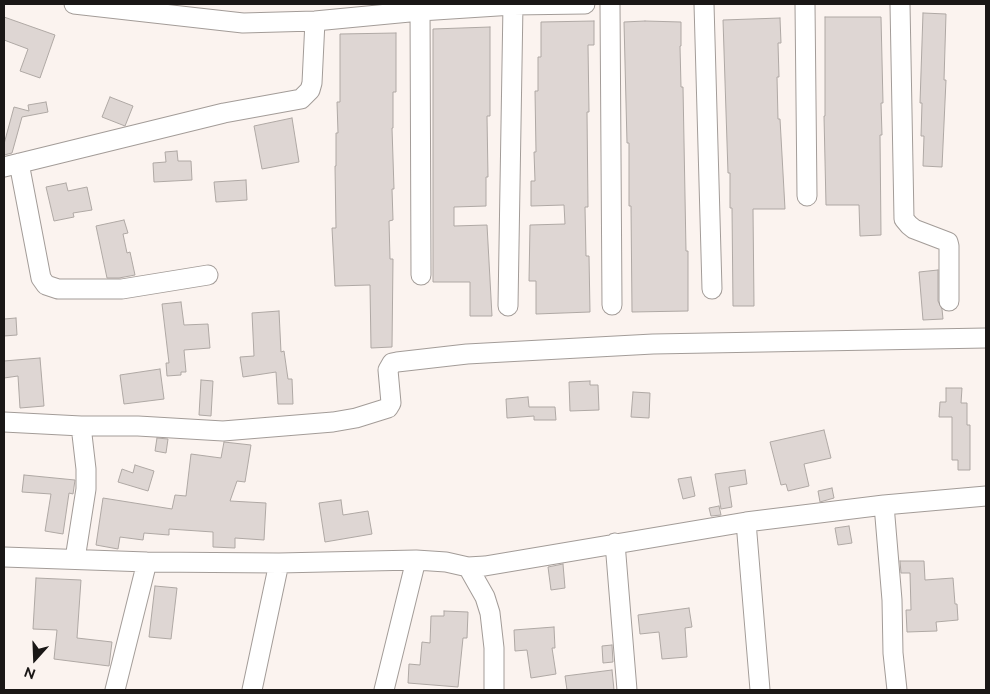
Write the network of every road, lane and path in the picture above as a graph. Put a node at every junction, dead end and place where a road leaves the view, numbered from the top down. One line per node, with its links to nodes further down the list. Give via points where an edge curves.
1 (74, 4): 9 (street, via 243,23)
2 (585, 4): 7 (street)
3 (610, 4): 16 (street)
4 (704, 4): 14 (street)
5 (805, 4): 11 (street)
6 (900, 4): 15 (street, via 904,219 914,229 948,242)
7 (514, 5): 8 (street); 17 (street)
8 (420, 8): 9 (street); 13 (street)
9 (315, 21): 10 (street, via 312,83 301,99 234,111)
10 (12, 165): 12 (street, via 41,278 46,285 58,290 122,288)
11 (807, 196)
12 (208, 275)
13 (421, 275)
14 (712, 289)
15 (950, 301)
16 (612, 305)
17 (508, 306)
18 (986, 338): 20 (street, via 653,344 467,354 392,363 388,370 391,403 388,408 356,418 222,431)
19 (4, 422): 20 (street)
20 (81, 426): 26 (street, via 86,489)
21 (986, 496): 22 (street)
22 (884, 505): 23 (street); 37 (street)
23 (746, 522): 24 (street); 36 (street)
24 (615, 543): 30 (street); 35 (street)
25 (4, 557): 26 (street)
26 (75, 559): 28 (street)
27 (416, 560): 29 (street); 30 (street); 33 (street)
28 (147, 562): 29 (street); 31 (street)
29 (279, 563): 32 (street)
30 (468, 567): 34 (street, via 490,613)
31 (114, 690)
32 (252, 690)
33 (384, 690)
34 (494, 690)
35 (627, 690)
36 (760, 690)
37 (897, 690)

